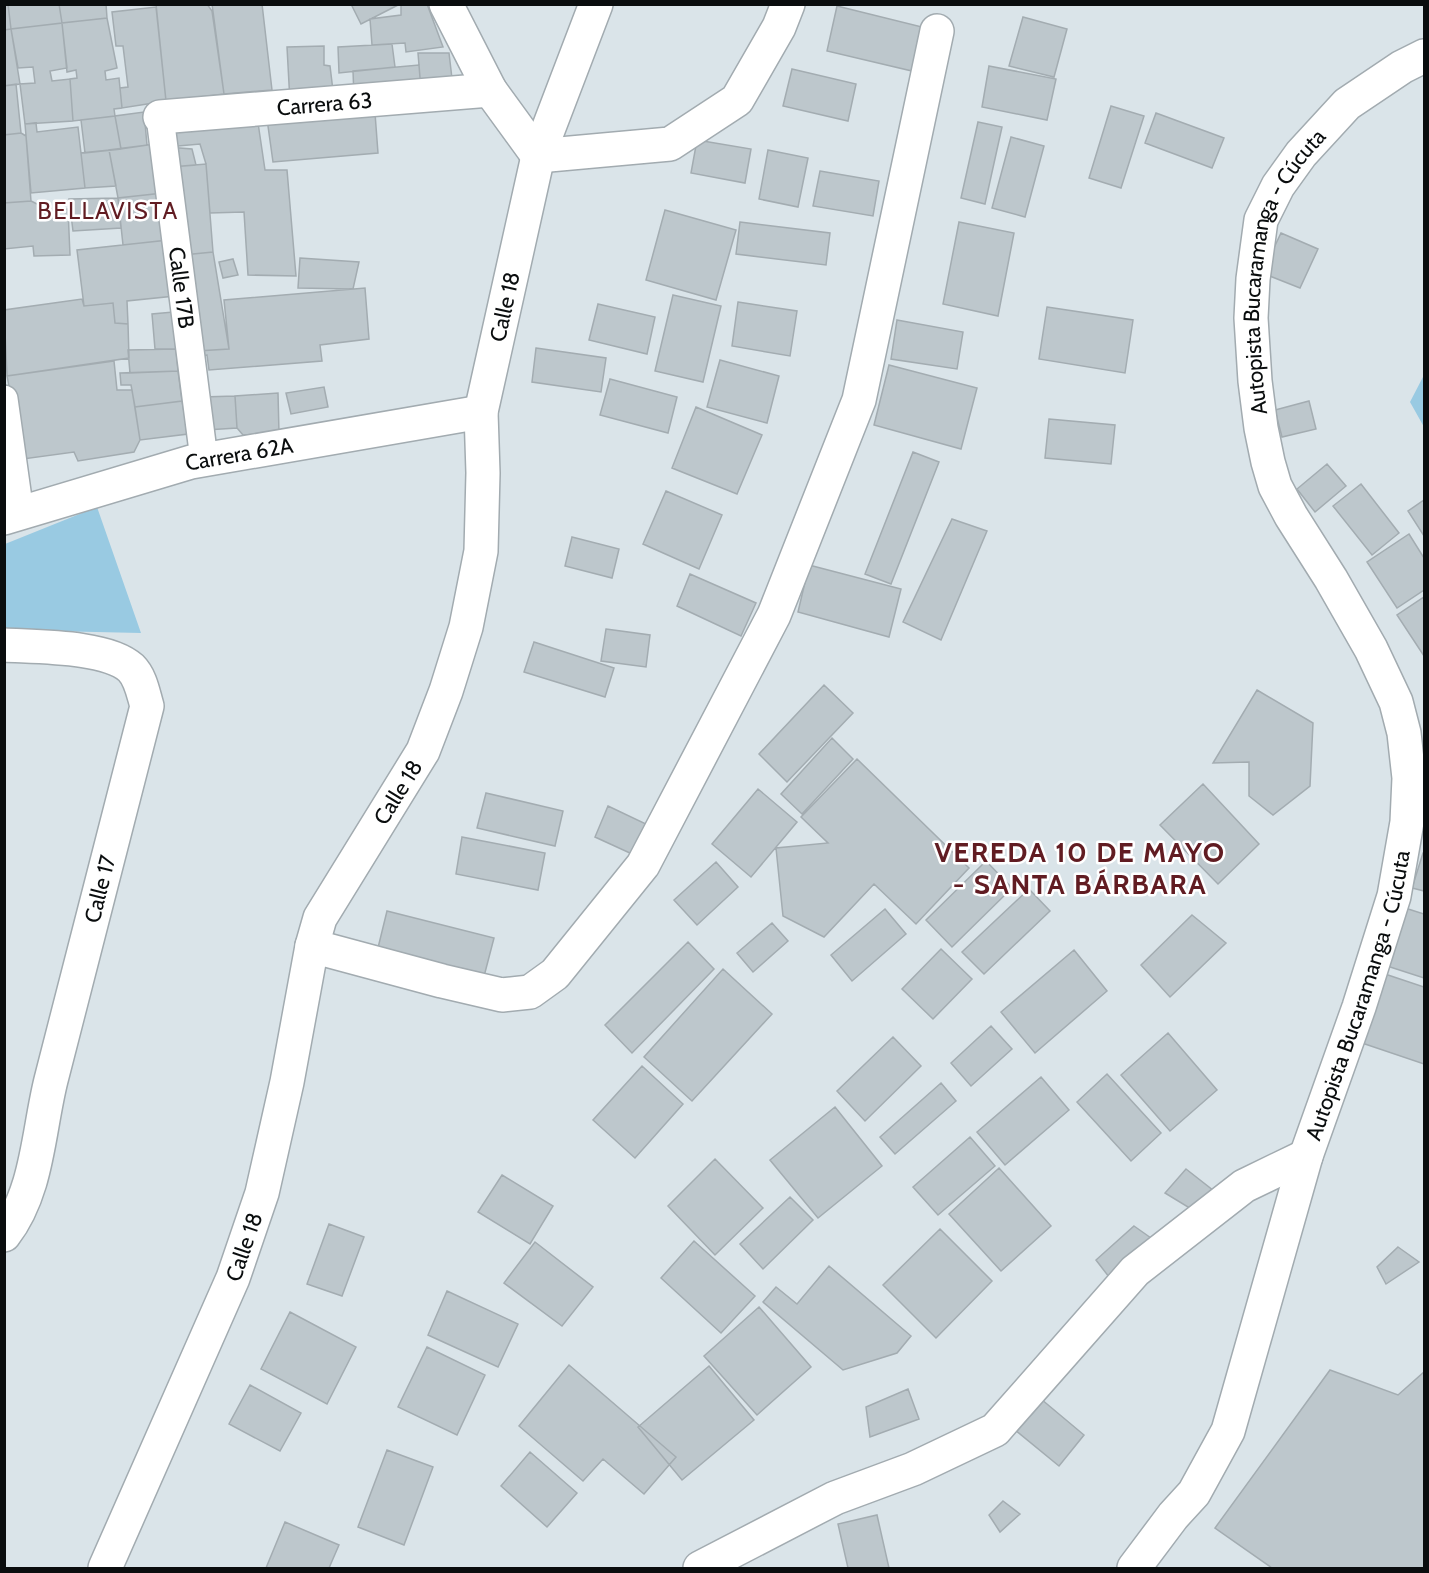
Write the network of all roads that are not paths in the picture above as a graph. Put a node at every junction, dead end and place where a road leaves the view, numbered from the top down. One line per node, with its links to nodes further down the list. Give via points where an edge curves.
1 (446, 4): 6 (main road)
2 (596, 4): 8 (main road, Calle 18)
3 (788, 4): 8 (main road, via 737,100 670,144)
4 (937, 31): 14 (main road, via 859,400 774,615 643,865 555,974 530,992 502,995)
5 (1425, 56): 15 (main road, Autopista Bucaramanga - Cúcuta, via 1347,104 1301,154 1278,186 1261,220 1252,279 1255,381 1275,486 1385,675 1401,723 1409,778 1407,822 1394,896)
6 (490, 90): 7 (main road, Carrera 63); 8 (main road)
7 (160, 117): 11 (lane, Calle 17B)
8 (538, 156): 10 (main road, Calle 18)
9 (4, 399): 12 (lane)
10 (481, 412): 11 (main road, Carrera 62A); 14 (main road, Calle 18, via 481,551 466,627 446,691 423,751 320,918)
11 (204, 459): 12 (main road, Carrera 62A)
12 (12, 516)
13 (4, 645): 16 (main road, Calle 17, via 104,654 121,661 141,683 147,706 43,1114 30,1186 14,1223)
14 (312, 946): 17 (main road, Calle 18, via 273,1145 233,1278)
15 (1306, 1156): 18 (main road, via 1244,1186 1135,1271 995,1430 913,1469 835,1498); 19 (main road, Autopista Bucaramanga - Cúcuta, via 1228,1431 1194,1493)
16 (4, 1235)
17 (105, 1569)
18 (700, 1569)
19 (1134, 1569)

